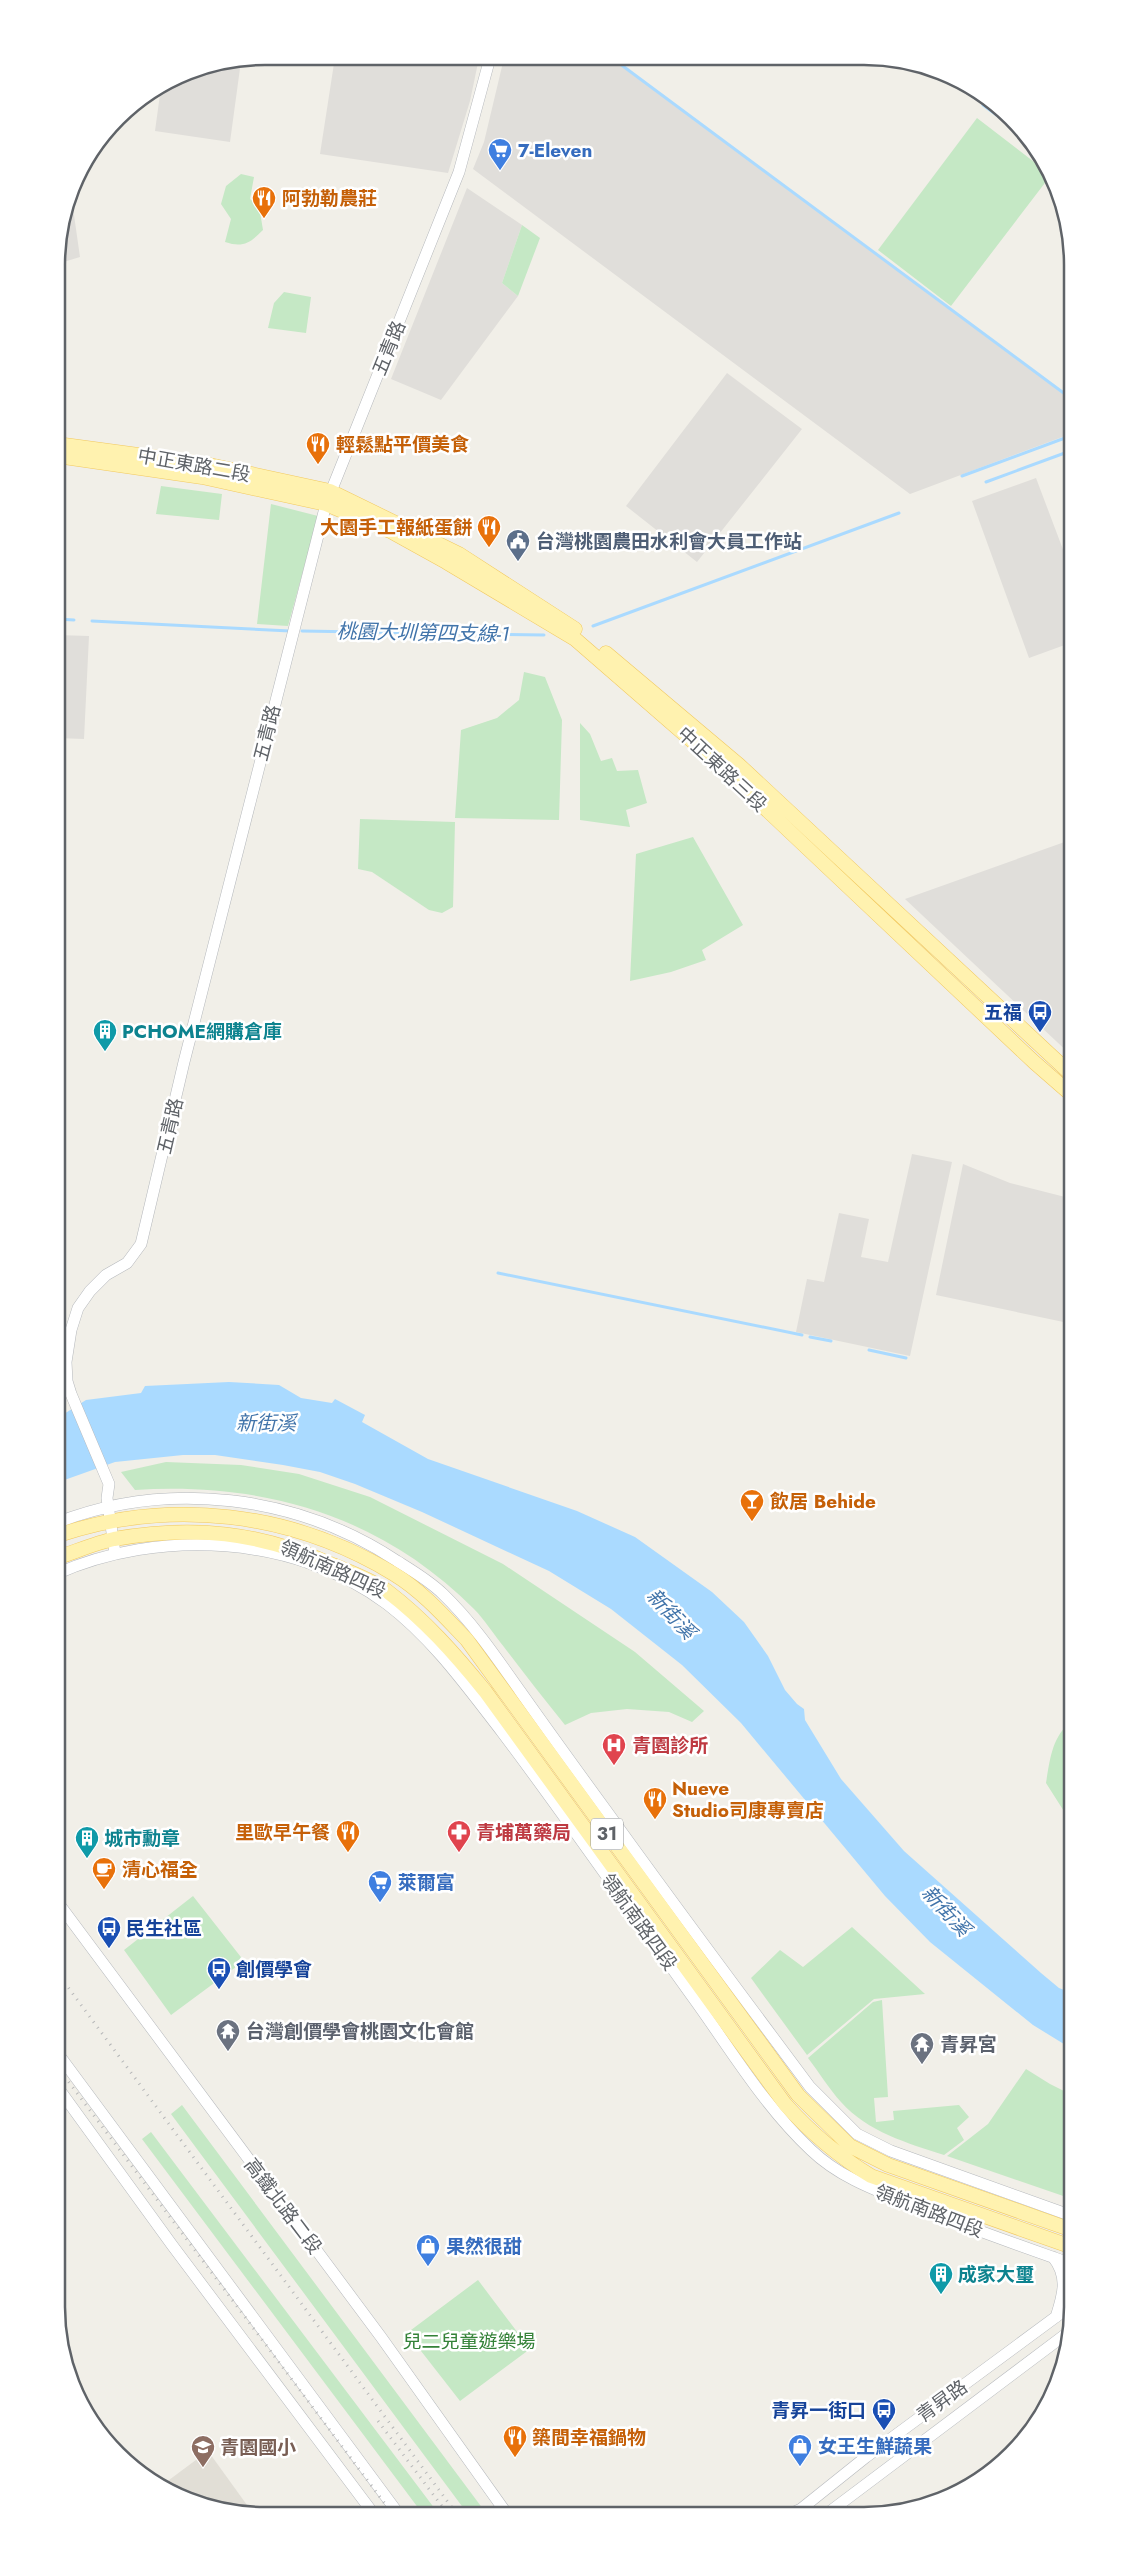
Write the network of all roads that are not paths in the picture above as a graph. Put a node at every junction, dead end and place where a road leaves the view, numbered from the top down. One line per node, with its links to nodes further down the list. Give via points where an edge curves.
1 (488, 65): 4 (street, 五青路, via 459,172)
2 (65, 445): 4 (main road, 中正東路二段, via 205,464)
3 (65, 457): 4 (main road, 中正東路二段)
4 (328, 498): 5 (main road, 中正東路三段, via 459,554 584,634 739,765); 6 (main road, 中正東路三段, via 575,639 713,760); 7 (street, 五青路, via 184,1062 141,1244 132,1258 90,1290 78,1308 71,1330 67,1381 109,1484)
5 (1064, 1068)
6 (1064, 1088)
7 (108, 1506): 8 (street); 9 (street, 領航南路四段 / 31); 19 (street, 領航南路四段 / 31, via 192,1498 238,1501 289,1511 373,1545 414,1571 442,1593 484,1640 662,1888 810,2087 830,2109 857,2134 891,2151)
8 (110, 1520): 10 (main road, 領航南路四段 / 31); 11 (street); 21 (main road, 領航南路四段 / 31, via 195,1514 241,1518 315,1536 395,1574 430,1602 467,1640 798,2095 819,2118 850,2146 888,2165)
9 (65, 1521)
10 (65, 1533)
11 (113, 1539): 12 (street); 13 (main road, 領航南路四段 / 31); 20 (main road, 領航南路四段 / 31, via 157,1534 227,1533 275,1542 385,1590 451,1648 485,1691 785,2104 807,2128 842,2159 871,2176)
12 (115, 1553): 14 (street, 領航南路四段 / 31); 18 (street, 領航南路四段 / 31, via 162,1546 217,1546 274,1553 356,1584 386,1604 425,1637 460,1677 742,2067 812,2151 852,2180)
13 (65, 1555)
14 (65, 1570)
15 (65, 1912): 32 (street, 高鐵北路二段, via 381,2337)
16 (65, 2063): 31 (street)
17 (65, 2097): 30 (street)
18 (917, 2207): 20 (street); 23 (street, 領航南路四段 / 31)
19 (1064, 2213)
20 (979, 2214): 22 (main road, 領航南路四段 / 31)
21 (1064, 2227)
22 (1064, 2244)
23 (1054, 2257): 24 (street, 領航南路四段 / 31); 25 (street)
24 (1064, 2261)
25 (1064, 2280)
26 (1064, 2289): 28 (street)
27 (1064, 2311): 28 (street, 青昇路)
28 (1056, 2317): 33 (street, 青昇路)
29 (1061, 2338): 34 (street, 青昇路)
30 (368, 2507)
31 (394, 2507)
32 (502, 2507)
33 (803, 2507)
34 (836, 2507)

